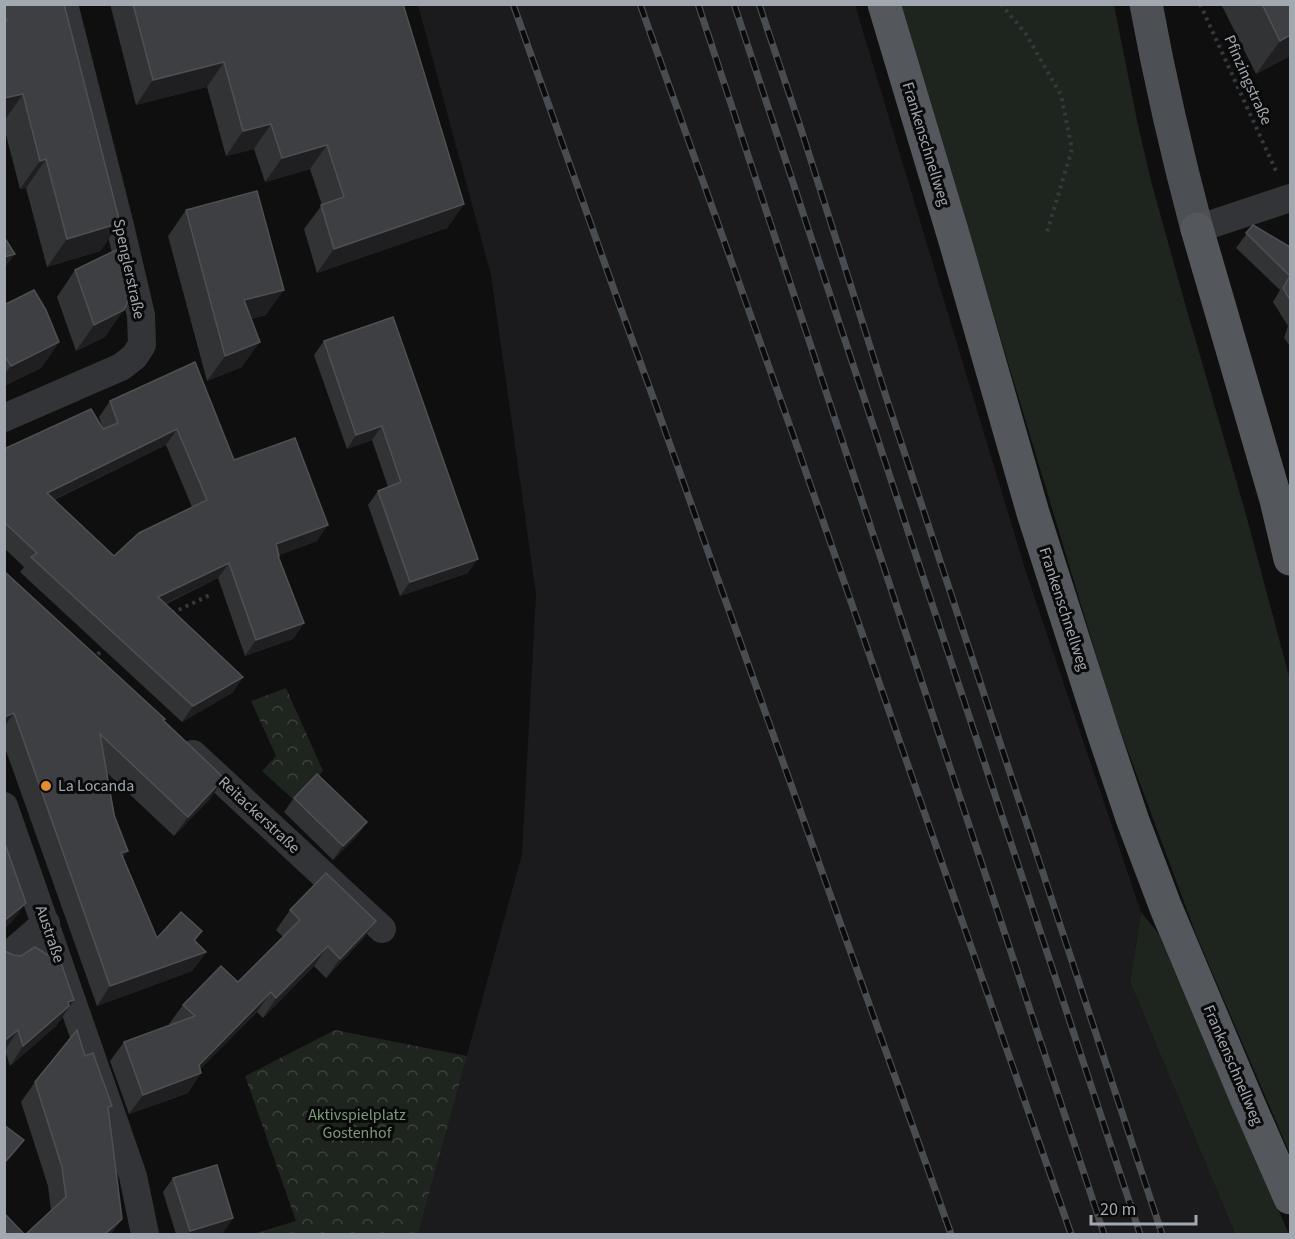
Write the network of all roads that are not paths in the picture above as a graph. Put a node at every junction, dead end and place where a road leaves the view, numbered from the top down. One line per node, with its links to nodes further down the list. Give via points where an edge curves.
1 (64, 4): 6 (street, Spenglerstraße, via 141,315 142,345 121,367)
2 (884, 4): 13 (highway, Frankenschnellweg, via 1033,513 1133,821)
3 (1146, 4): 5 (main road)
4 (1289, 198): 5 (street)
5 (1197, 229): 7 (highway)
6 (4, 418)
7 (1290, 559)
8 (171, 733): 11 (street, Reitackerstraße)
9 (4, 806): 10 (street, Austraße)
10 (46, 923): 12 (street); 14 (street, Austraße, via 134,1176)
11 (382, 929)
12 (4, 959)
13 (1290, 1198)
14 (145, 1234)

